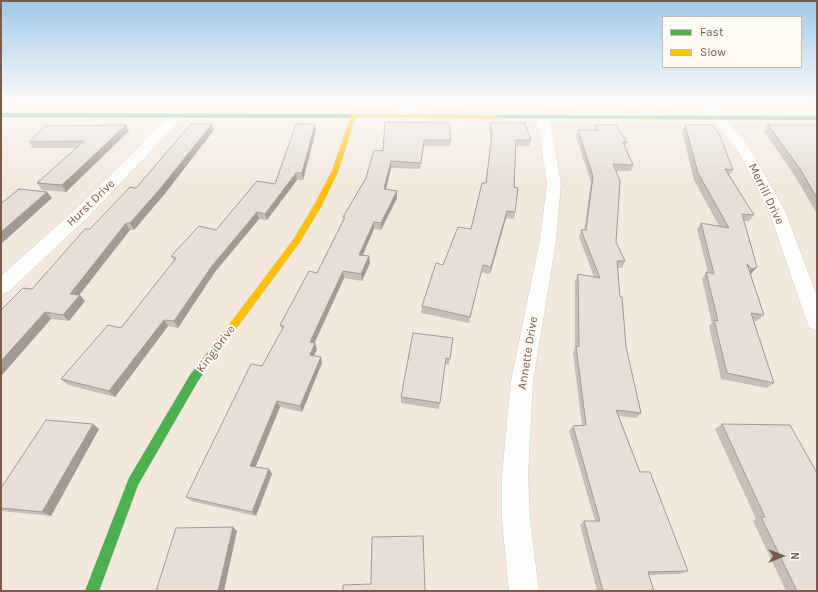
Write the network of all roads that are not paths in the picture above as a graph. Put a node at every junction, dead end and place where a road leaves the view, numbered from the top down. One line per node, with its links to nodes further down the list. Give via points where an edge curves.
1 (166, 128): 5 (street, Hurst Drive, via 83,212)
2 (350, 128): 7 (street, King Drive, via 335,171 296,242 194,378 133,482)
3 (545, 128): 8 (street, Annette Drive, via 554,184 548,240 522,381 514,475)
4 (727, 128): 6 (street, Merrill Drive, via 743,148 777,211)
5 (1, 287)
6 (817, 322)
7 (92, 591)
8 (524, 591)

